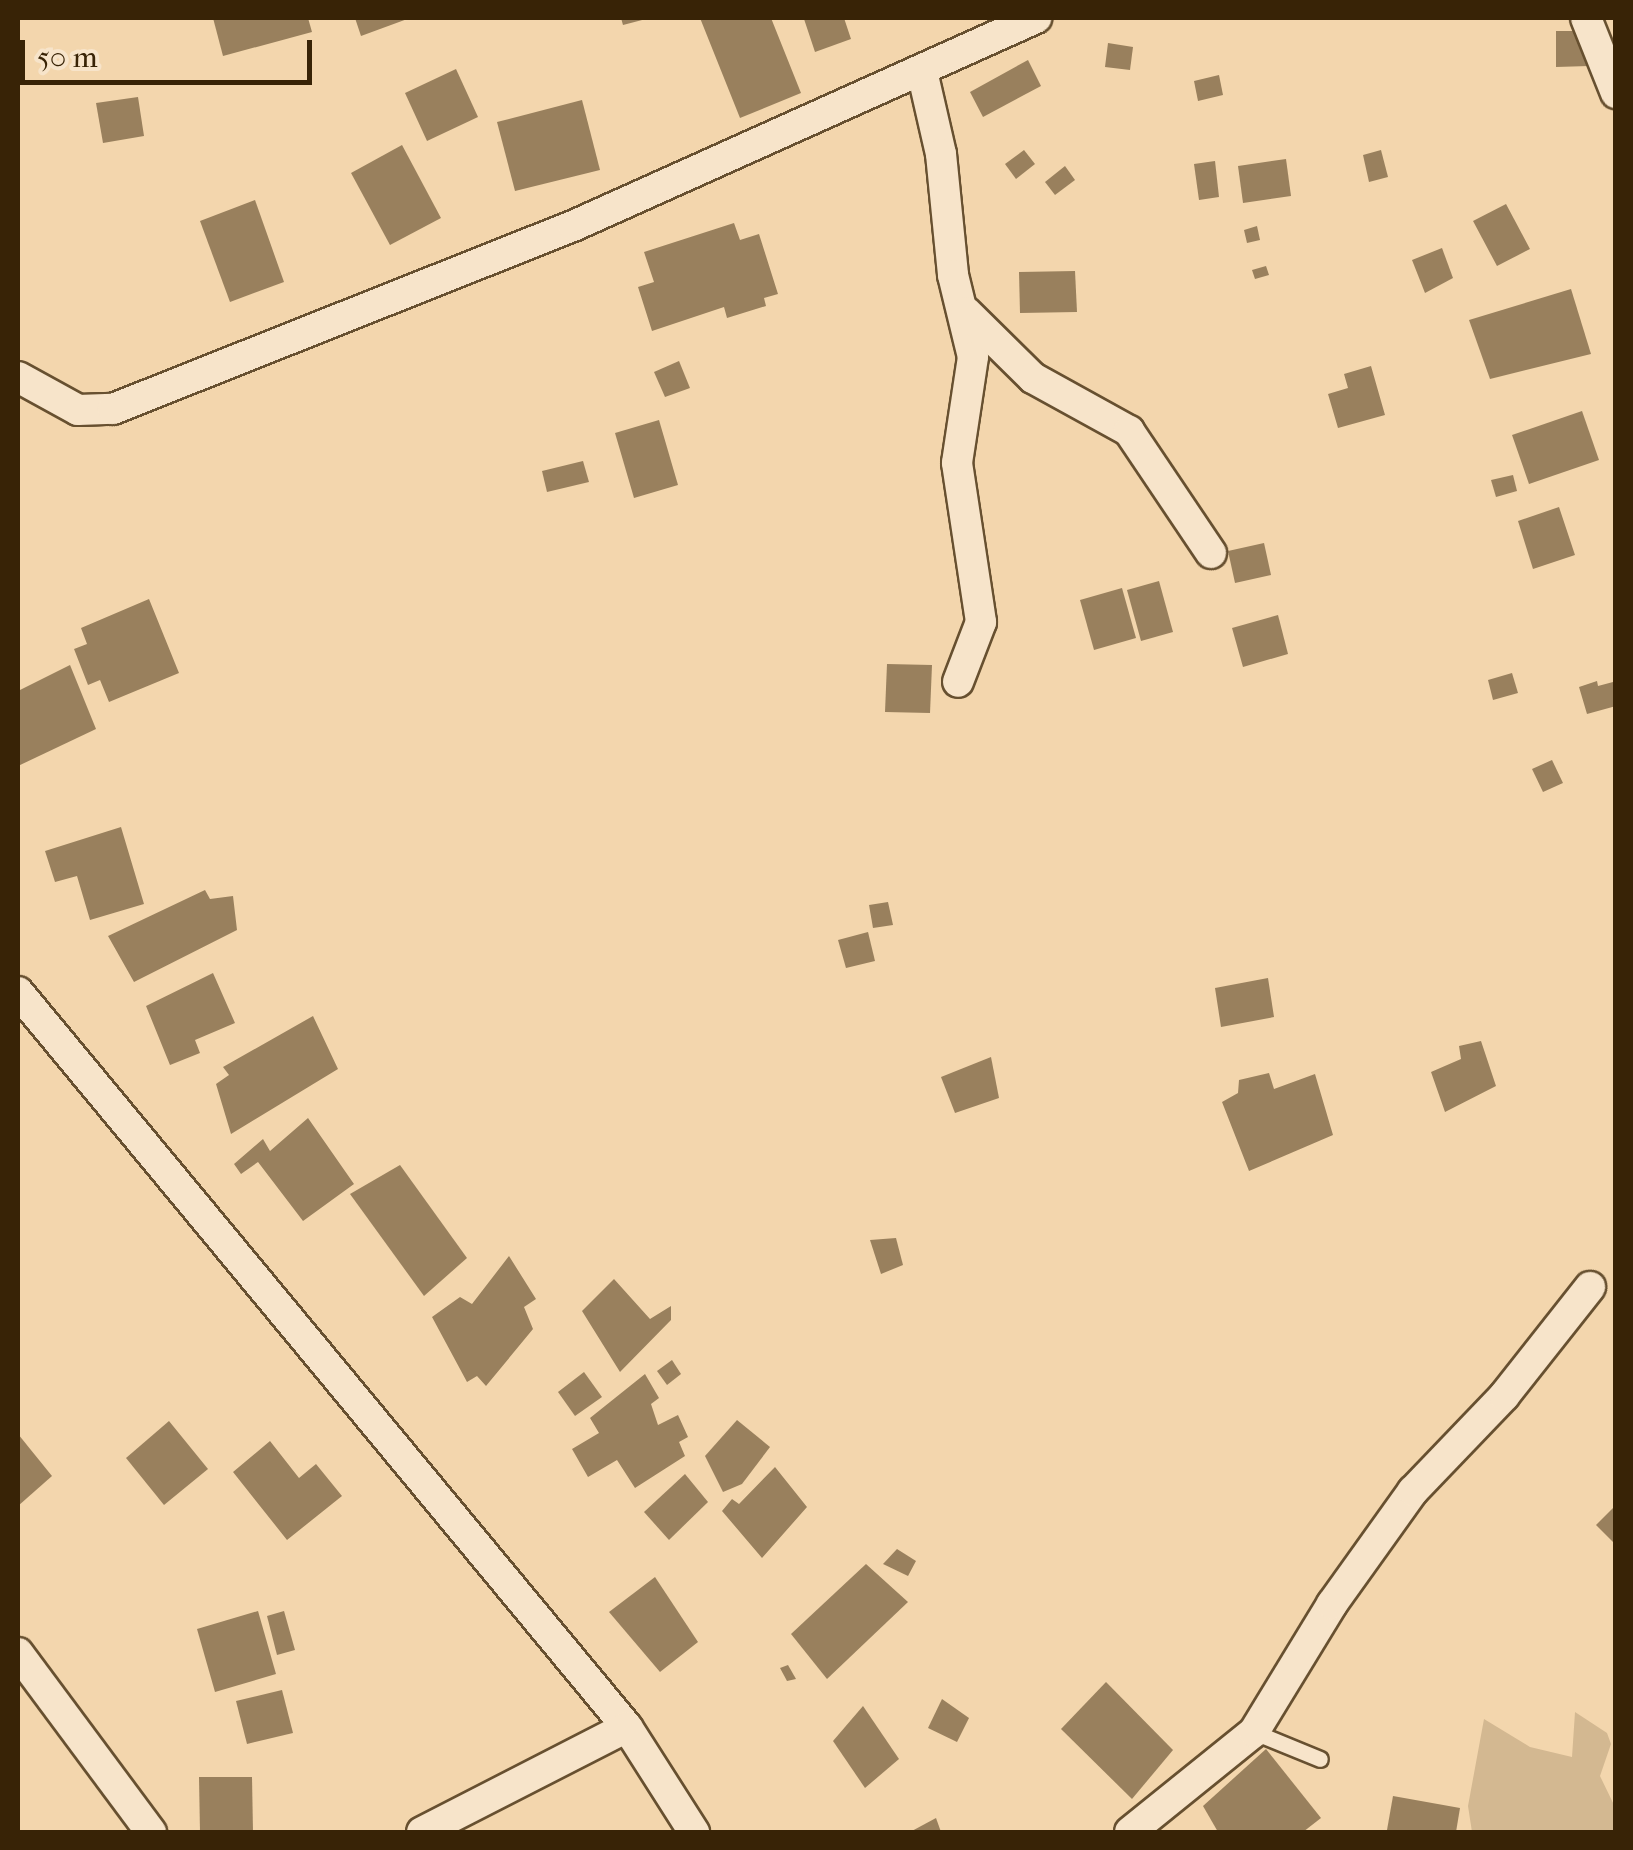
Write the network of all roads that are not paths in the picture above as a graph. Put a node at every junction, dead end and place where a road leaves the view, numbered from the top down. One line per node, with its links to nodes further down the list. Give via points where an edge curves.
1 (1036, 18): 3 (street)
2 (1586, 18): 4 (street)
3 (922, 71): 5 (street, via 941,154 954,275); 6 (street, via 573,226 113,409 78,410)
4 (1616, 94)
5 (966, 312): 7 (street, via 1033,378 1129,431); 8 (street, via 974,357 958,463 980,622)
6 (18, 377)
7 (1212, 553)
8 (958, 682)
9 (18, 992): 12 (street)
10 (1590, 1287): 13 (street, via 1504,1396 1413,1491 1332,1604)
11 (18, 1653): 15 (street)
12 (627, 1727): 16 (street); 17 (street)
13 (1254, 1732): 14 (lane); 18 (street)
14 (1320, 1759)
15 (151, 1832)
16 (422, 1832)
17 (694, 1832)
18 (1130, 1832)

